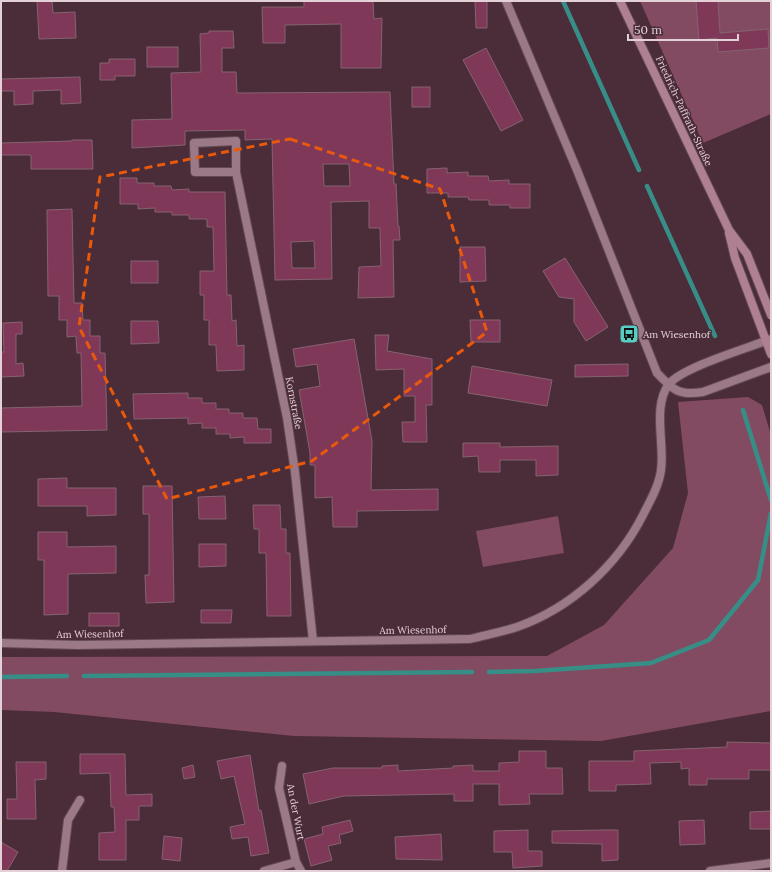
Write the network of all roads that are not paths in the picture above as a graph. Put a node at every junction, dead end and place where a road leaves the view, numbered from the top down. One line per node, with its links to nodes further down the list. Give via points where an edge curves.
1 (506, 1): 9 (street, via 583,184 649,356 657,373)
2 (620, 1): 4 (main road, Friedrich-Paffrath-Straße)
3 (236, 172): 3 (street, Kornstraße, via 195,172 194,143 236,141); 10 (street, Kornstraße, via 287,418)
4 (729, 230): 5 (main road, Friedrich-Paffrath-Straße, via 747,254); 6 (main road, Friedrich-Paffrath-Straße, via 735,258)
5 (771, 315)
6 (768, 340): 7 (main road, Friedrich-Paffrath-Straße); 9 (street, via 691,370 678,376)
7 (771, 354)
8 (771, 367): 9 (street, via 703,392 684,393)
9 (668, 385): 10 (street, Am Wiesenhof, via 660,418 661,471 651,499 634,530 608,566 562,605 517,627 470,639)
10 (313, 641): 11 (street, Am Wiesenhof, via 78,645)
11 (1, 643)
12 (282, 766): 14 (street, An der Wurt, via 279,788)
13 (80, 800): 16 (street, via 68,820)
14 (296, 862): 17 (street); 18 (street, An der Wurt)
15 (771, 863): 19 (street)
16 (62, 871)
17 (264, 871)
18 (300, 871)
19 (710, 871)

